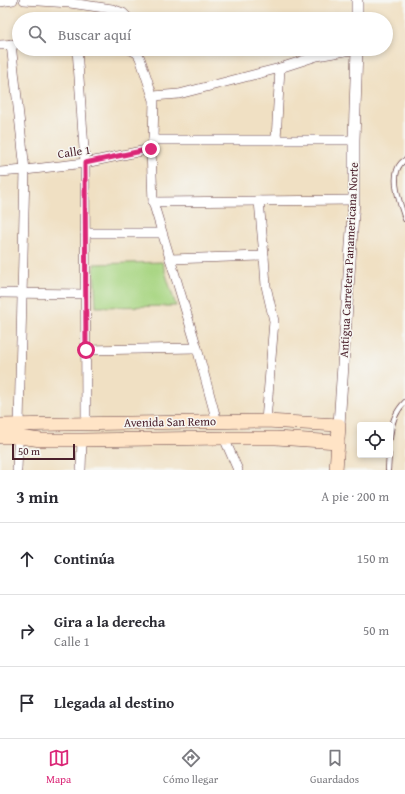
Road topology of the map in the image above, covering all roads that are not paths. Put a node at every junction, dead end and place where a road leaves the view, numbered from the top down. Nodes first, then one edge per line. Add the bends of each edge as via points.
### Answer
1 (13, 0) edge
2 (24, 0) edge
3 (357, 0) edge
4 (0, 2) edge
5 (120, 12) edge
6 (357, 12) edge
7 (12, 44) edge
8 (0, 45) edge
9 (16, 56) edge
10 (77, 56) edge
11 (142, 56) edge
12 (317, 56) edge
13 (357, 56) edge
14 (280, 68) junction
15 (153, 96) junction
16 (276, 140) junction
17 (354, 140) junction
18 (152, 144) junction
19 (405, 160) edge
20 (85, 163) junction
21 (25, 170) junction
22 (0, 172) edge
23 (354, 200) junction
24 (259, 201) junction
25 (153, 202) junction
26 (405, 219) edge
27 (85, 233) junction
28 (162, 233) junction
29 (264, 256) junction
30 (170, 259) junction
31 (0, 293) edge
32 (22, 294) junction
33 (86, 294) junction
34 (197, 348) junction
35 (86, 350) junction
36 (405, 402) edge
37 (266, 421) junction
38 (217, 422) junction
39 (392, 422) edge
40 (19, 424) junction
41 (86, 424) junction
42 (0, 425) edge
43 (339, 425) junction
44 (0, 437) edge
45 (19, 437) junction
46 (224, 438) junction
47 (82, 440) junction
48 (338, 442) junction
49 (389, 458) edge
50 (17, 470) edge
51 (80, 470) edge
52 (238, 470) edge
53 (336, 470) edge
54 (388, 470) edge

1 - 4 street
2 - 5 street via 70,2
3 - 6 street
7 - 8 street
9 - 21 street
10 - 20 street
11 - 15 street
12 - 14 street
13 - 17 street, Antigua Carretera Panamericana Norte
14 - 15 street via 179,94
14 - 16 street
15 - 18 street
16 - 17 street, Calle 1
16 - 18 street, Calle 1
17 - 23 street, Antigua Carretera Panamericana Norte
18 - 20 street, Calle 1
18 - 25 street
19 - 26 lane via 401,162 395,179
20 - 21 street, Calle 1
20 - 27 street
21 - 22 street, Calle 1
21 - 32 street
23 - 24 street
23 - 43 street, Antigua Carretera Panamericana Norte
24 - 25 street
24 - 29 street
25 - 28 street
27 - 28 street
27 - 33 street
28 - 30 street
29 - 30 street
29 - 37 street via 266,286 274,321
30 - 34 street
31 - 32 street
32 - 33 street
32 - 40 street
33 - 35 street
34 - 35 street
34 - 38 street
35 - 41 street
36 - 39 lane
37 - 38 main road, Avenida San Remo
37 - 43 main road, Avenida San Remo
38 - 41 main road, Avenida San Remo
40 - 41 main road, Avenida San Remo
40 - 42 main road, Avenida San Remo
40 - 45 street
43 - 48 main road, Antigua Carretera Panamericana Norte
44 - 45 main road, Avenida San Remo
45 - 47 main road, Avenida San Remo
45 - 50 street
46 - 47 main road, Avenida San Remo
46 - 48 main road, Avenida San Remo
46 - 52 street
47 - 51 street
48 - 53 main road, Antigua Carretera Panamericana Norte
49 - 54 lane

